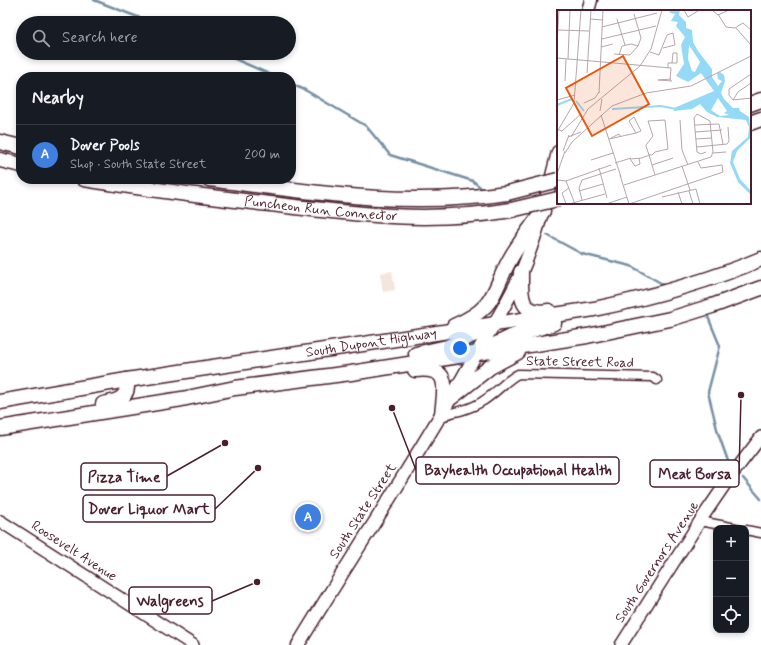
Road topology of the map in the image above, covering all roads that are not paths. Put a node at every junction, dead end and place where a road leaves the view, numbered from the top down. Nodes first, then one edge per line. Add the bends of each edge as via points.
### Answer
1 (591, 0) edge
2 (588, 10) edge
3 (761, 100) edge
4 (751, 104) edge
5 (761, 119) edge
6 (751, 123) edge
7 (0, 142) edge
8 (16, 146) edge
9 (557, 156) edge
10 (0, 160) edge
11 (16, 164) edge
12 (557, 180) edge
13 (116, 184) edge
14 (248, 184) edge
15 (557, 199) edge
16 (543, 211) junction
17 (761, 259) edge
18 (521, 272) junction
19 (758, 290) edge
20 (649, 298) junction
21 (594, 309) junction
22 (494, 325) junction
23 (435, 333) junction
24 (533, 345) junction
25 (476, 354) junction
26 (351, 373) junction
27 (127, 380) junction
28 (657, 380) dead end
29 (235, 388) junction
30 (452, 397) junction
31 (0, 402) edge
32 (442, 415) junction
33 (19, 425) junction
34 (0, 428) edge
35 (761, 437) edge
36 (700, 520) junction
37 (0, 521) edge
38 (722, 525) edge
39 (749, 531) edge
40 (761, 533) edge
41 (193, 645) edge
42 (298, 645) edge
43 (621, 645) edge

1 - 2 main road
3 - 4 highway
5 - 6 highway
7 - 8 highway
9 - 16 main road, South State Street
10 - 11 highway
12 - 14 highway, Puncheon Run Connector, bridge via 507,193 447,199 394,200
13 - 15 highway, Puncheon Run Connector, bridge via 384,217 454,217 511,210
16 - 18 main road, South State Street
16 - 23 highway via 512,255 489,303 469,319
17 - 20 highway, South Dupont Highway via 709,280
18 - 20 highway via 521,298 526,306 536,311
18 - 22 main road, South State Street
19 - 24 highway, South Dupont Highway via 670,319
20 - 21 highway, South Dupont Highway
21 - 22 highway, South Dupont Highway
21 - 25 highway via 511,337
22 - 23 highway, South Dupont Highway
22 - 25 main road, South State Street
22 - 29 highway via 458,343 437,350 324,368
23 - 27 highway, South Dupont Highway
24 - 25 highway, South Dupont Highway
24 - 30 highway via 490,367
25 - 26 highway, South Dupont Highway
25 - 30 main road, South State Street
26 - 29 highway, South Dupont Highway
26 - 32 highway via 422,369 436,371 445,385
27 - 31 highway, South Dupont Highway
27 - 33 highway via 126,394 111,403 47,414
28 - 32 street, State Street Road via 653,377 518,374 483,401 464,410
29 - 33 highway, South Dupont Highway
30 - 32 main road, South State Street
32 - 42 main road, South State Street via 351,556
33 - 34 highway, South Dupont Highway
35 - 36 main road, South Governors Avenue
36 - 38 street
36 - 43 main road, South Governors Avenue
37 - 41 main road, Roosevelt Avenue
39 - 40 street

